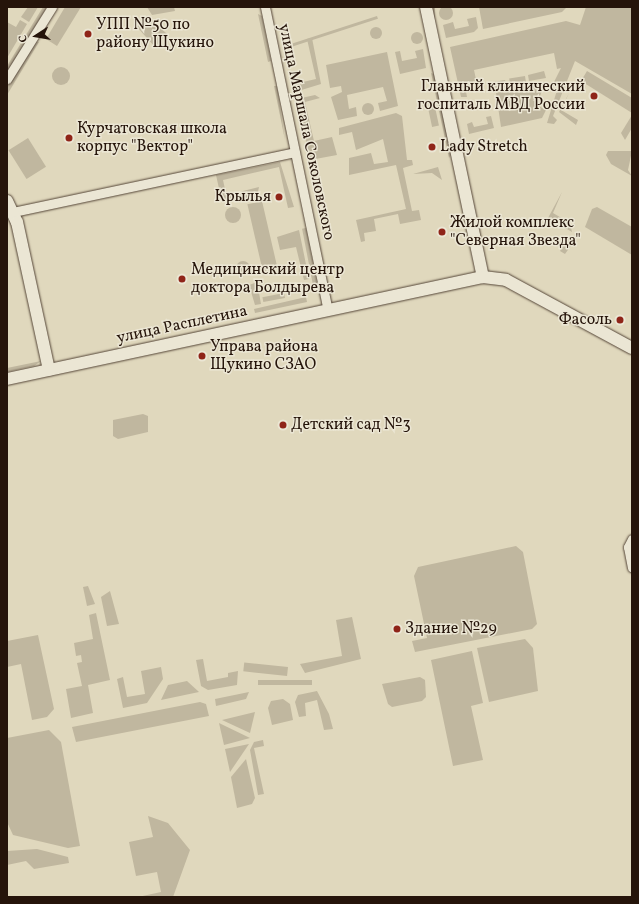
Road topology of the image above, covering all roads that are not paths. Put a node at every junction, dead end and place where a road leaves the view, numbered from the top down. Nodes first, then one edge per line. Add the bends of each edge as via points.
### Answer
1 (52, 7) edge
2 (265, 7) edge
3 (426, 7) edge
4 (7, 80) edge
5 (295, 152) junction
6 (10, 207) edge
7 (483, 277) junction
8 (328, 310) junction
9 (632, 348) edge
10 (49, 370) junction
11 (7, 379) edge
12 (632, 539) edge
13 (632, 568) edge

1 - 4 street
2 - 5 street, улица Маршала Соколовского
3 - 7 street
5 - 6 street
5 - 8 street, улица Маршала Соколовского
6 - 10 street
7 - 8 street, улица Расплетина
7 - 9 street, улица Расплетина via 506,280
8 - 10 street, улица Расплетина
10 - 11 street, улица Расплетина
12 - 13 street via 628,546

